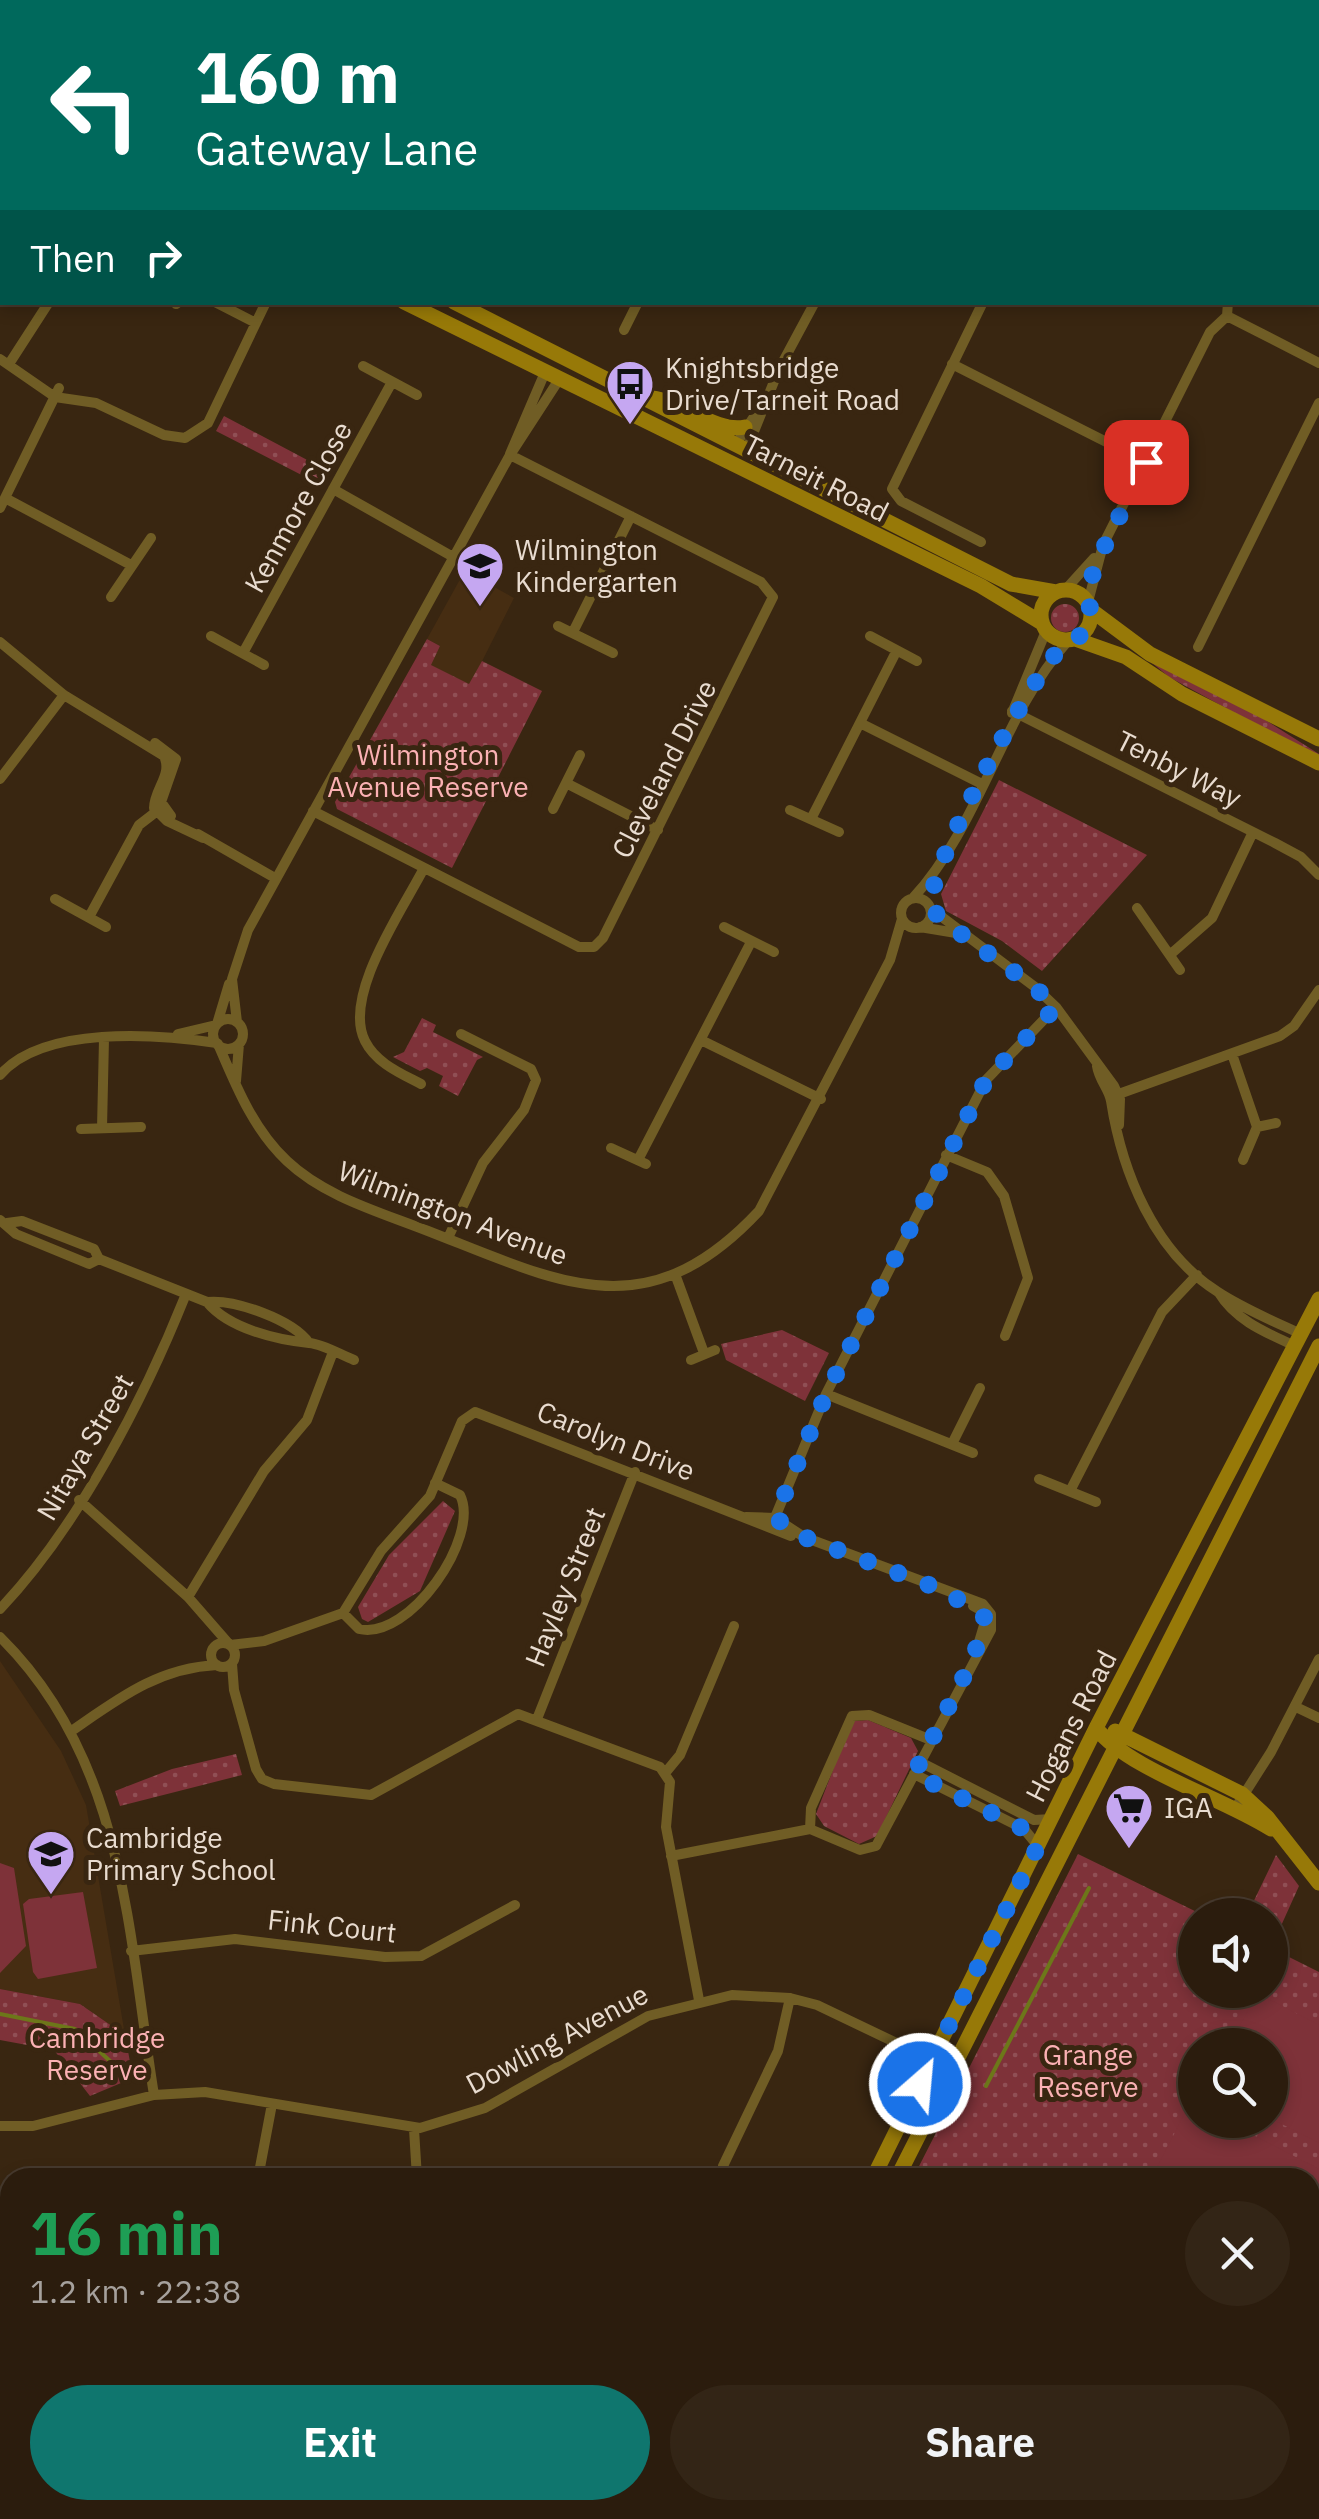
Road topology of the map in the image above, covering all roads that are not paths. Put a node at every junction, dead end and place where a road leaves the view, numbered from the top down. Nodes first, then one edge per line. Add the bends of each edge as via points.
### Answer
1 (47, 305) edge
2 (221, 305) edge
3 (265, 305) edge
4 (411, 305) edge
5 (460, 305) edge
6 (636, 305) edge
7 (813, 305) edge
8 (982, 305) edge
9 (1228, 305) edge
10 (1227, 316) junction
11 (256, 323) junction
12 (624, 330) dead end
13 (1319, 363) edge
14 (9, 364) edge
15 (952, 364) junction
16 (363, 366) dead end
17 (557, 368) junction
18 (392, 382) junction
19 (57, 392) junction
20 (416, 395) dead end
21 (643, 398) junction
22 (765, 401) junction
23 (1319, 403) edge
24 (746, 427) junction
25 (742, 447) junction
26 (510, 455) junction
27 (1146, 462) junction
28 (734, 465) junction
29 (333, 489) junction
30 (3, 503) edge
31 (631, 516) junction
32 (151, 538) dead end
33 (981, 542) dead end
34 (1103, 545) junction
35 (454, 558) junction
36 (131, 566) junction
37 (1061, 591) junction
38 (111, 598) dead end
39 (1090, 606) junction
40 (558, 626) dead end
41 (1044, 627) junction
42 (573, 632) junction
43 (211, 636) dead end
44 (870, 636) dead end
45 (1072, 640) junction
46 (3, 646) edge
47 (1198, 647) dead end
48 (613, 652) dead end
49 (896, 652) junction
50 (243, 653) junction
51 (916, 662) dead end
52 (264, 665) dead end
53 (1035, 675) junction
54 (64, 695) junction
55 (1015, 712) junction
56 (860, 723) junction
57 (1319, 739) edge
58 (580, 754) dead end
59 (1319, 762) edge
60 (0, 779) edge
61 (566, 783) junction
62 (982, 784) junction
63 (553, 808) dead end
64 (159, 809) junction
65 (790, 810) dead end
66 (313, 811) junction
67 (811, 819) junction
68 (658, 830) junction
69 (838, 832) dead end
70 (1254, 832) junction
71 (938, 866) junction
72 (424, 868) junction
73 (1319, 876) edge
74 (275, 878) junction
75 (913, 898) junction
76 (55, 900) dead end
77 (930, 907) junction
78 (1137, 908) dead end
79 (89, 917) junction
80 (902, 918) junction
81 (106, 927) dead end
82 (724, 927) dead end
83 (918, 928) junction
84 (962, 934) junction
85 (751, 942) junction
86 (774, 952) dead end
87 (1172, 953) junction
88 (890, 960) junction
89 (1180, 970) dead end
90 (232, 979) junction
91 (1319, 990) edge
92 (1056, 1007) junction
93 (237, 1022) junction
94 (216, 1024) junction
95 (461, 1034) dead end
96 (172, 1037) junction
97 (104, 1039) junction
98 (701, 1040) junction
99 (217, 1044) junction
100 (239, 1044) junction
101 (1232, 1054) junction
102 (0, 1075) edge
103 (236, 1082) junction
104 (421, 1084) dead end
105 (1114, 1096) junction
106 (821, 1099) junction
107 (1276, 1123) dead end
108 (141, 1127) dead end
109 (1257, 1127) junction
110 (102, 1128) junction
111 (82, 1129) dead end
112 (611, 1148) dead end
113 (946, 1154) junction
114 (1243, 1160) dead end
115 (4, 1222) edge
116 (448, 1238) junction
117 (675, 1274) junction
118 (1197, 1275) junction
119 (186, 1294) junction
120 (1319, 1299) edge
121 (1004, 1336) dead end
122 (1299, 1340) junction
123 (1318, 1349) edge
124 (334, 1352) junction
125 (354, 1360) dead end
126 (690, 1360) dead end
127 (982, 1387) dead end
128 (826, 1394) junction
129 (952, 1444) junction
130 (973, 1453) dead end
131 (635, 1472) junction
132 (1039, 1479) dead end
133 (435, 1483) junction
134 (1070, 1491) junction
135 (80, 1500) junction
136 (1096, 1502) dead end
137 (773, 1522) junction
138 (188, 1598) junction
139 (1006, 1607) dead end
140 (0, 1609) edge
141 (343, 1613) junction
142 (988, 1615) junction
143 (212, 1622) junction
144 (734, 1626) dead end
145 (0, 1636) edge
146 (264, 1641) junction
147 (230, 1645) junction
148 (212, 1650) junction
149 (1319, 1659) edge
150 (226, 1664) junction
151 (192, 1666) junction
152 (1296, 1707) junction
153 (537, 1718) junction
154 (1319, 1718) edge
155 (1096, 1728) junction
156 (70, 1732) junction
157 (1121, 1732) junction
158 (932, 1740) junction
159 (1112, 1750) junction
160 (920, 1762) junction
161 (666, 1772) junction
162 (914, 1774) junction
163 (1193, 1777) junction
164 (1239, 1801) junction
165 (1052, 1819) junction
166 (810, 1830) junction
167 (1038, 1846) junction
168 (671, 1856) junction
169 (1319, 1883) edge
170 (515, 1904) dead end
171 (131, 1950) junction
172 (790, 1998) junction
173 (699, 2000) junction
174 (932, 2060) junction
175 (951, 2070) junction
176 (154, 2096) junction
177 (272, 2104) junction
178 (905, 2113) junction
179 (926, 2121) junction
180 (0, 2126) edge
181 (414, 2129) junction
182 (723, 2166) dead end
183 (260, 2168) edge
184 (416, 2168) edge
185 (878, 2168) edge
186 (902, 2168) edge

1 - 14 street
2 - 11 street
3 - 11 street
4 - 17 street, Tarneit Road
5 - 17 street
6 - 12 street
7 - 22 street
8 - 15 street
9 - 10 street
10 - 13 street
10 - 27 street via 1210,332
11 - 19 street via 197,425 177,432
14 - 19 street
15 - 27 street
15 - 33 street via 892,489 901,501
16 - 18 street
17 - 21 street, Tarneit Road
17 - 26 street
17 - 28 street, Tarneit Road
18 - 20 street
18 - 29 street, Kenmore Close
19 - 30 street
21 - 24 street via 672,400 730,428
21 - 25 street, Tarneit Road
22 - 24 street
22 - 25 street
23 - 47 street
24 - 25 street
25 - 28 street
25 - 37 street, Tarneit Road via 1011,584
26 - 31 street, Cleveland Drive
26 - 35 street
27 - 34 street
28 - 41 street, Tarneit Road via 980,586
29 - 35 street
29 - 50 street, Kenmore Close
30 - 36 street
31 - 42 street
31 - 68 street, Cleveland Drive via 761,582 773,596
32 - 36 street
34 - 37 street
34 - 39 street
35 - 66 street
36 - 38 street
37 - 39 street
37 - 41 street via 1043,605
39 - 45 street via 1088,628
39 - 57 street via 1150,654
40 - 42 street
41 - 45 street
41 - 53 street
42 - 48 street
43 - 50 street
44 - 49 street
45 - 53 street
45 - 59 street via 1126,657 1182,694
46 - 54 street
49 - 51 street
49 - 56 street
50 - 52 street
53 - 55 street
54 - 60 street
54 - 64 street via 176,758
55 - 62 street
55 - 70 street, Tenby Way
56 - 62 street
56 - 67 street
58 - 61 street
61 - 63 street
61 - 68 street
62 - 71 street
64 - 74 street
64 - 79 street via 139,825
65 - 67 street
66 - 72 street, Cleveland Drive
66 - 74 street
67 - 69 street
68 - 72 street, Cleveland Drive via 603,938 590,948
70 - 73 street, Tenby Way via 1301,857
70 - 87 street via 1212,918
71 - 75 street
71 - 77 street
72 - 104 street via 359,1004 366,1042 385,1064
74 - 90 street
75 - 77 street
75 - 80 street via 902,906
76 - 79 street
77 - 83 street via 929,920
77 - 84 street
78 - 87 street
79 - 81 street
80 - 83 street
80 - 88 street, Wilmington Avenue
82 - 85 street
83 - 84 street
83 - 88 street, Wilmington Avenue
84 - 92 street
85 - 86 street
85 - 98 street
87 - 89 street
88 - 106 street, Wilmington Avenue
90 - 93 street
90 - 94 street
91 - 101 street via 1294,1026
92 - 105 street
92 - 113 street via 986,1080
93 - 94 street
93 - 100 street
94 - 96 street
94 - 99 street
95 - 116 street via 531,1069 536,1080 524,1110 483,1163
96 - 97 street
96 - 99 street
97 - 102 street via 32,1051
97 - 110 street
98 - 106 street
98 - 112 street via 642,1162
99 - 100 street
99 - 103 street, Wilmington Avenue
100 - 103 street
101 - 105 street
101 - 109 street
103 - 116 street, Wilmington Avenue via 264,1136 308,1178
105 - 118 street via 1120,1135 1156,1232
106 - 117 street, Wilmington Avenue via 759,1212 714,1253
107 - 109 street
108 - 110 street
109 - 114 street
110 - 111 street
113 - 121 street via 988,1172 1004,1196 1028,1278
113 - 128 street
115 - 119 street via 16,1234 89,1264 99,1259
116 - 117 street, Wilmington Avenue via 558,1282 610,1287
117 - 126 street via 710,1352
118 - 122 street via 1238,1315
118 - 134 street via 1162,1312
119 - 124 street via 284,1342
119 - 135 street, Nitaya Street via 156,1368
120 - 122 street, Hogans Road
122 - 123 street
122 - 155 street, Hogans Road
123 - 157 street, Hogans Road
124 - 125 street
124 - 138 street via 307,1420 264,1471
127 - 129 street
128 - 129 street
128 - 137 street
129 - 130 street
131 - 133 street, Carolyn Drive via 487,1413 468,1415
131 - 137 street, Carolyn Drive via 755,1524
131 - 153 street, Hayley Street
132 - 134 street
133 - 141 street
133 - 141 street via 460,1495 466,1516 439,1583 427,1598 374,1630 360,1630
134 - 136 street
135 - 138 street
135 - 140 street, Nitaya Street via 44,1561
137 - 142 street, Carolyn Drive via 983,1604
138 - 143 street
139 - 142 street
141 - 146 street
142 - 158 street via 992,1630
143 - 147 street
143 - 148 street
144 - 161 street via 680,1755
145 - 156 street
146 - 147 street
146 - 150 street
147 - 148 street
147 - 150 street
148 - 150 street
148 - 151 street
149 - 152 street
150 - 151 street
150 - 153 street via 262,1779 358,1795 381,1792 510,1717
151 - 156 street via 152,1678
152 - 154 street
152 - 164 street
153 - 161 street
155 - 157 street
155 - 159 street
155 - 165 street, Hogans Road
156 - 171 street via 110,1822
157 - 159 street, Hogans Road
157 - 163 street
158 - 160 street
158 - 166 street via 869,1715 852,1716 811,1808
159 - 163 street
159 - 175 street, Hogans Road
160 - 162 street
160 - 165 street via 1034,1820
161 - 168 street
162 - 166 street via 876,1846 860,1850
162 - 167 street via 1024,1829
163 - 164 street
164 - 169 street
165 - 167 street, Hogans Road
166 - 168 street
167 - 174 street, Hogans Road
168 - 173 street
170 - 171 street, Fink Court via 421,1956 235,1938
171 - 176 street
172 - 173 street, Dowling Avenue via 732,1994
172 - 174 street, Dowling Avenue via 850,2018
172 - 182 street via 778,2051
173 - 181 street, Dowling Avenue via 648,2016 486,2108
174 - 175 street, Dowling Avenue
174 - 178 street, Hogans Road
175 - 179 street, Hogans Road
176 - 177 street, Dowling Avenue via 206,2092
176 - 180 street, Dowling Avenue via 76,2119
177 - 181 street, Dowling Avenue
177 - 183 street
178 - 179 street
178 - 185 street, Hogans Road
179 - 186 street, Hogans Road
181 - 184 street

